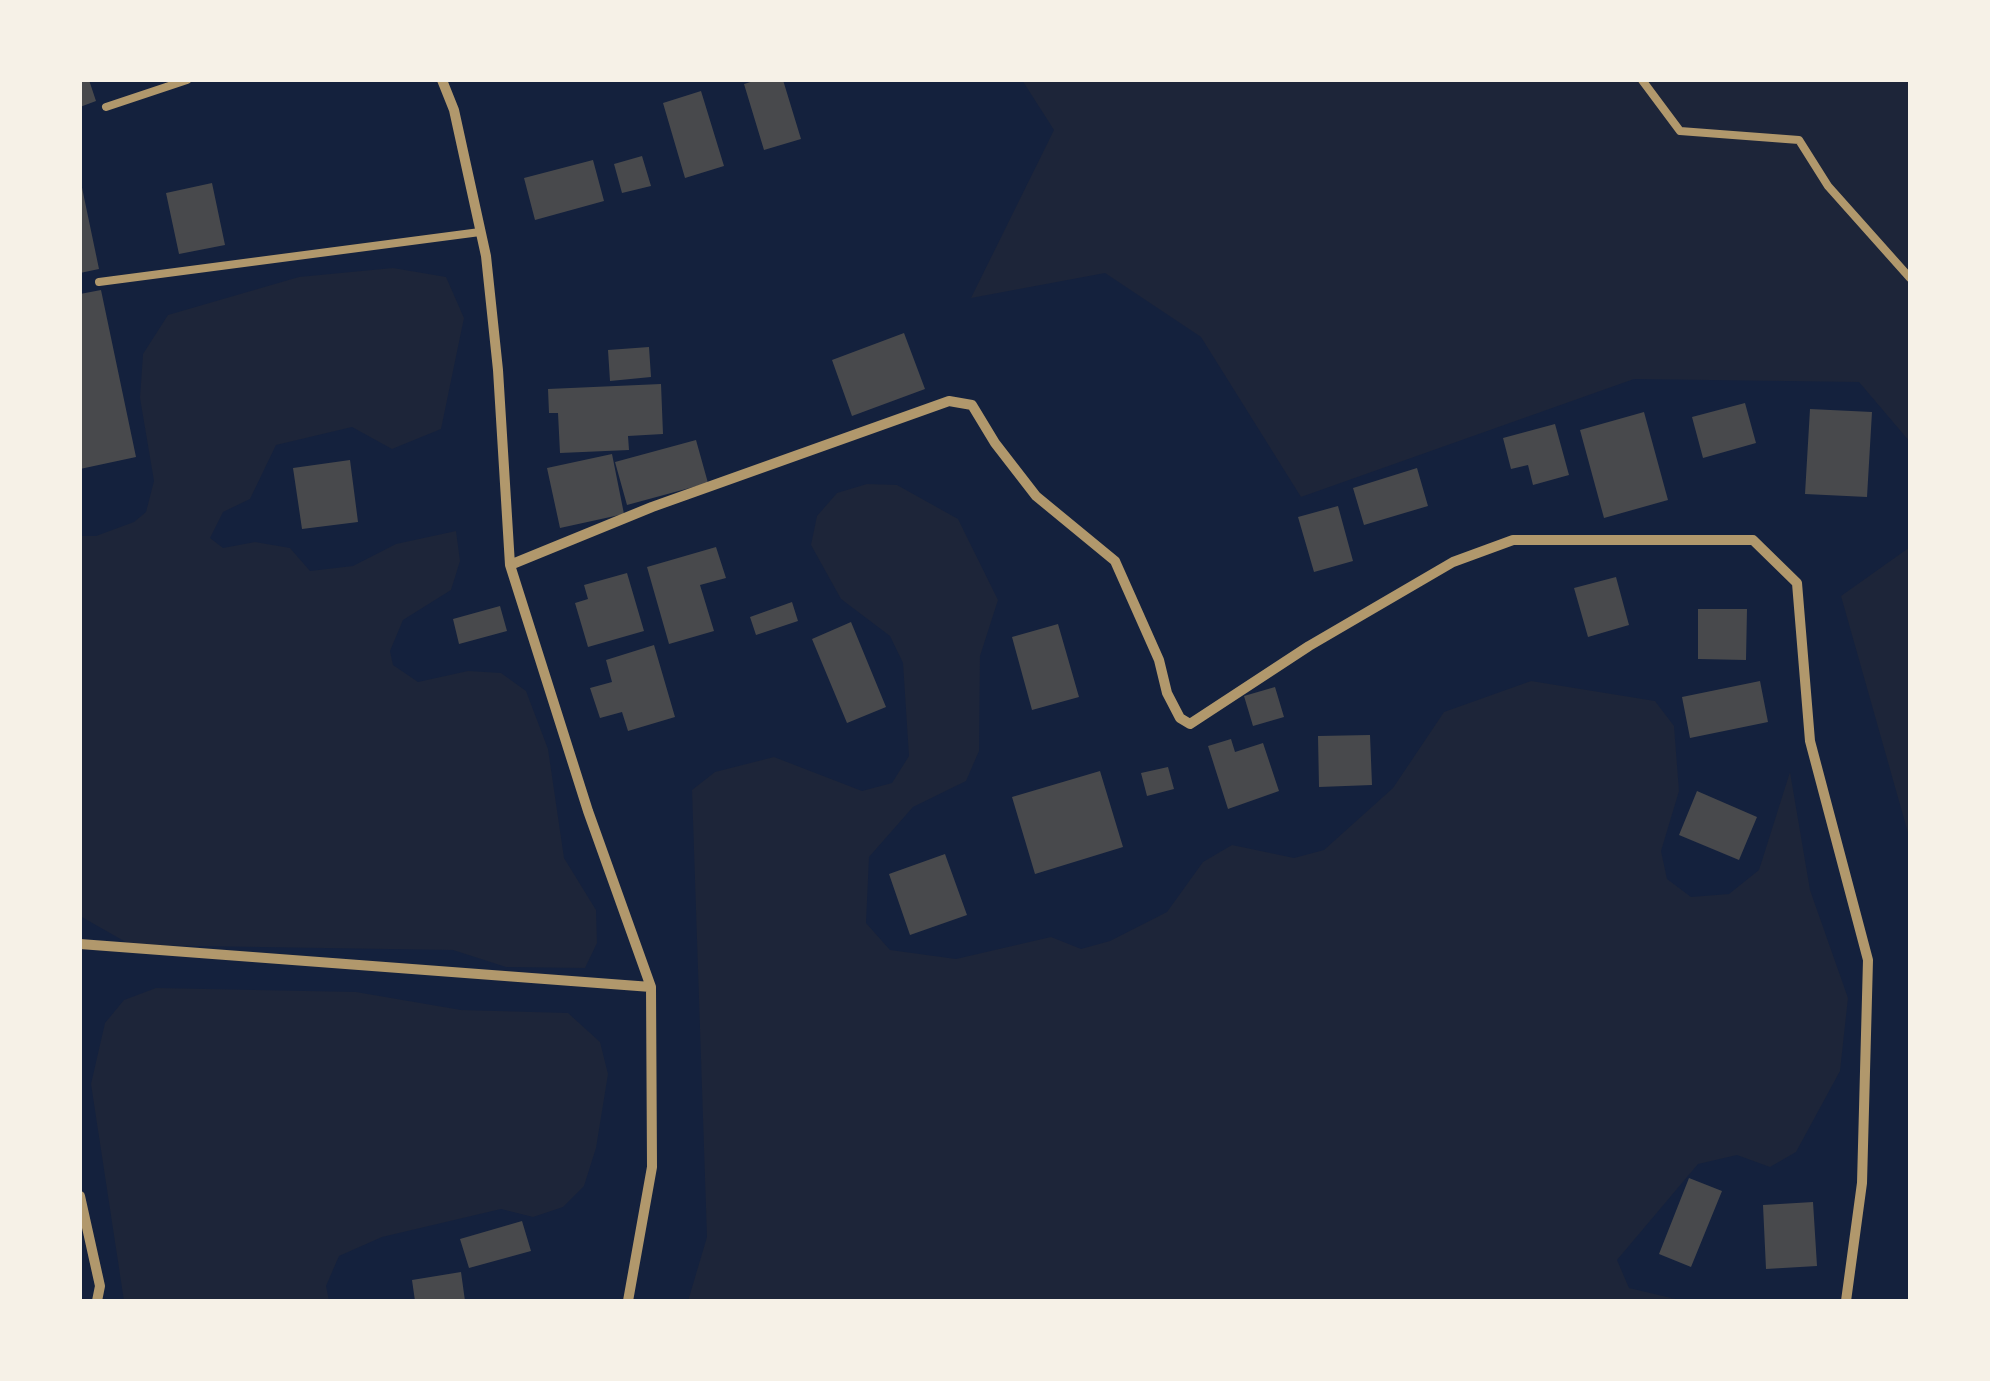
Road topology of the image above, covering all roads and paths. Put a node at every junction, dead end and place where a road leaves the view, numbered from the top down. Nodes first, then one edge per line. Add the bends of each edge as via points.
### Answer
1 (187, 80) edge
2 (442, 80) edge
3 (1642, 80) edge
4 (106, 108) dead end
5 (480, 232) junction
6 (1910, 278) edge
7 (100, 282) dead end
8 (510, 565) junction
9 (80, 944) edge
10 (651, 987) junction
11 (80, 1196) edge
12 (97, 1301) edge
13 (628, 1301) edge
14 (1846, 1301) edge

1 - 4 lane
2 - 5 street
3 - 6 lane via 1680,131 1799,140 1828,186
5 - 7 lane
5 - 8 street via 498,370
8 - 10 street
8 - 14 street via 949,401 972,405 1036,496 1116,561 1167,693 1190,724 1454,562 1513,540 1753,540 1797,583 1810,742 1868,960 1862,1183
9 - 10 street
10 - 13 street via 652,1167
11 - 12 street via 100,1286

